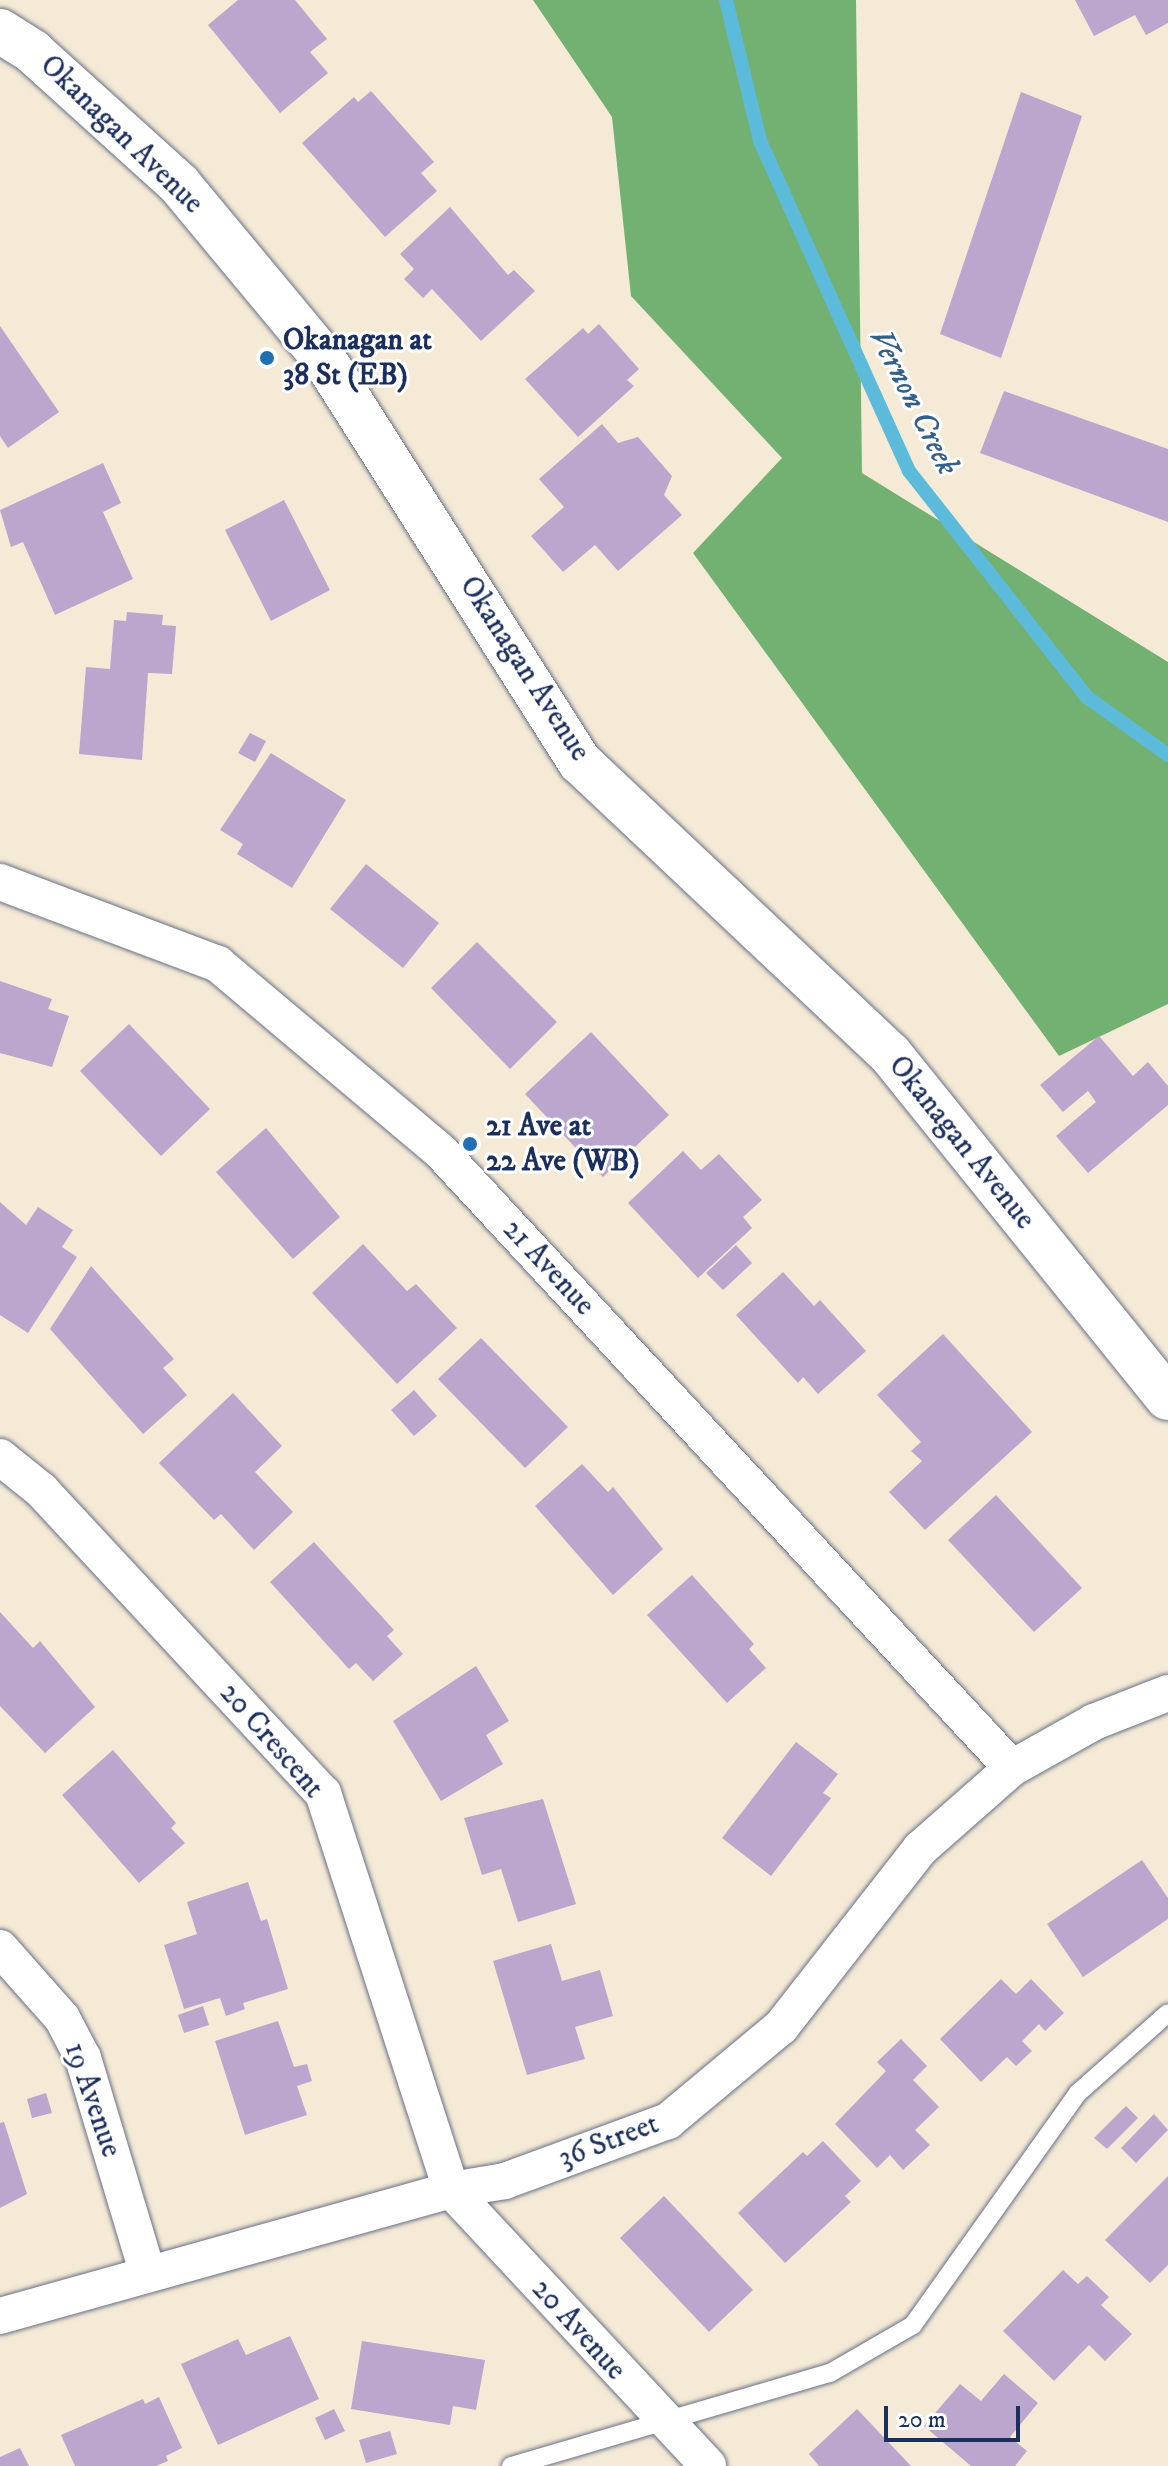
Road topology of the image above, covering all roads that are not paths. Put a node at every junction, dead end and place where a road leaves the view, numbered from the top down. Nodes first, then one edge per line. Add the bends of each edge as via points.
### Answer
1 (0, 31) edge
2 (0, 882) edge
3 (1168, 1398) edge
4 (0, 1457) edge
5 (1168, 1693) edge
6 (1012, 1768) junction
7 (0, 1948) edge
8 (1168, 2013) edge
9 (451, 2190) junction
10 (147, 2272) junction
11 (0, 2316) edge
12 (664, 2424) junction
13 (511, 2466) edge
14 (708, 2466) edge

1 - 3 street, Okanagan Avenue via 33,52 179,184 322,356 580,762 890,1054
2 - 6 street, 21 Avenue via 218,964 440,1151
4 - 9 street, 20 Crescent via 41,1490 323,1793
5 - 6 street, 36 Street via 1094,1722
6 - 9 street, 36 Street via 920,1849 781,2027 668,2121 505,2181
7 - 10 street, 19 Avenue via 62,2018 83,2058
8 - 12 lane via 1078,2093 913,2325 830,2373
9 - 10 street, 36 Street
9 - 12 street, 20 Avenue
10 - 11 street, 36 Street
12 - 13 lane
12 - 14 street, 20 Avenue

